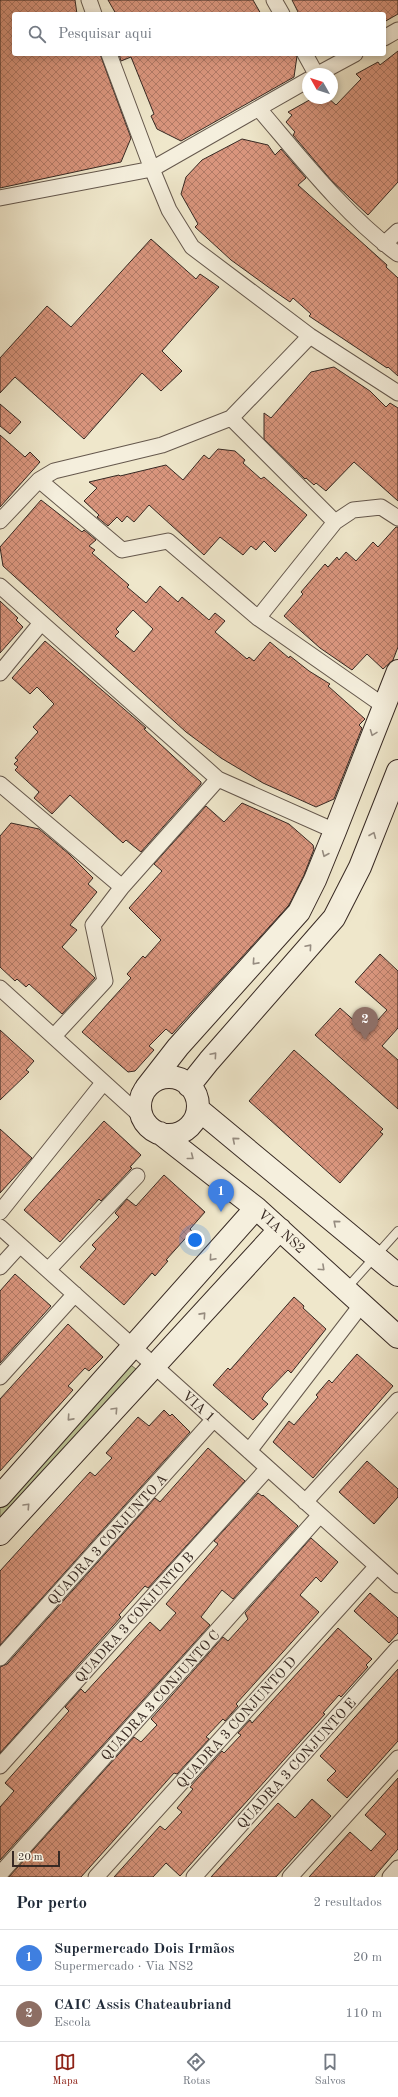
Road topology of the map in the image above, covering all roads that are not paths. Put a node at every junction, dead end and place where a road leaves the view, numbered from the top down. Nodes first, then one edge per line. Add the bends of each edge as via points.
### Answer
1 (89, 0) edge
2 (274, 0) edge
3 (93, 12) edge
4 (281, 12) edge
5 (398, 30) edge
6 (386, 37) edge
7 (110, 56) edge
8 (305, 56) edge
9 (351, 56) edge
10 (313, 68) edge
11 (328, 68) edge
12 (302, 84) edge
13 (260, 109) junction
14 (152, 170) junction
15 (0, 198) edge
16 (398, 231) edge
17 (384, 244) junction
18 (398, 254) edge
19 (310, 336) junction
20 (398, 393) edge
21 (231, 418) junction
22 (39, 480) junction
23 (398, 518) edge
24 (0, 521) edge
25 (336, 522) junction
26 (0, 586) edge
27 (258, 618) junction
28 (41, 623) junction
29 (398, 671) edge
30 (0, 673) edge
31 (384, 706) junction
32 (398, 771) edge
33 (218, 779) junction
34 (0, 784) edge
35 (335, 831) junction
36 (122, 887) junction
37 (0, 988) edge
38 (54, 1036) junction
39 (103, 1083) junction
40 (190, 1086) junction
41 (146, 1088) junction
42 (198, 1109) junction
43 (142, 1117) junction
44 (160, 1133) junction
45 (137, 1176) dead end
46 (256, 1208) junction
47 (0, 1212) edge
48 (0, 1227) edge
49 (280, 1229) junction
50 (398, 1231) edge
51 (227, 1241) junction
52 (20, 1245) junction
53 (376, 1256) junction
54 (252, 1260) junction
55 (0, 1267) edge
56 (48, 1270) junction
57 (398, 1275) edge
58 (346, 1289) junction
59 (75, 1294) junction
60 (362, 1304) junction
61 (398, 1337) edge
62 (134, 1347) junction
63 (156, 1367) junction
64 (0, 1377) edge
65 (398, 1400) edge
66 (214, 1419) junction
67 (249, 1451) junction
68 (268, 1468) junction
69 (0, 1496) edge
70 (306, 1502) junction
71 (320, 1515) junction
72 (0, 1534) edge
73 (377, 1566) junction
74 (398, 1585) edge
75 (398, 1648) edge
76 (0, 1658) edge
77 (398, 1758) edge
78 (0, 1766) edge
79 (398, 1868) edge
80 (0, 1874) edge
81 (96, 1877) edge
82 (194, 1877) edge
83 (290, 1877) edge
84 (390, 1877) edge

1 - 3 street
2 - 4 street
5 - 6 street
7 - 14 street
8 - 10 street
9 - 11 street
12 - 13 street
13 - 14 street
13 - 17 street via 319,180
14 - 15 street
14 - 19 street via 169,210 192,247
16 - 17 street
17 - 18 street
19 - 20 street
19 - 21 street
21 - 22 street via 162,445 54,471
21 - 25 street
22 - 24 street
22 - 27 street via 122,550 168,541
23 - 25 street via 381,507 353,510
25 - 27 street
26 - 28 street
27 - 31 street
28 - 30 street
28 - 33 street
29 - 31 street
31 -> 35 street
40 -> 32 street via 334,918 360,867
33 - 35 street
33 - 36 street
34 - 36 street
35 -> 41 street via 299,912 178,1047
36 - 38 street via 93,924 105,981
37 - 38 street
38 - 39 street
39 - 43 street
39 - 47 street
40 - 41 street via 180,1079 168,1077 156,1080
40 - 42 street via 196,1096
41 - 43 street via 141,1097
42 - 44 street via 188,1127 180,1133
53 -> 42 street
43 - 44 street via 149,1127
44 -> 46 street, VIA NS2
45 - 56 street
46 - 49 street, VIA NS2
46 - 51 street
48 - 52 street, VIA 1
49 - 54 street
49 -> 58 street, VIA NS2
50 - 53 lane
51 - 54 street
51 -> 62 street
52 - 55 street
52 - 56 street, VIA 1
53 - 57 street
53 - 58 lane
63 -> 54 street
56 - 59 street, VIA 1
58 - 60 street, VIA NS2
59 - 62 street, VIA 1
59 - 64 street
60 - 61 street, VIA NS2
60 - 67 street
62 - 63 street, VIA 1
62 -> 69 street
63 - 66 street, VIA 1
72 -> 63 street
65 - 70 street
66 - 67 street, VIA 1
66 - 76 street, QUADRA 3 CONJUNTO A
67 - 68 street, VIA 1
68 - 70 street, VIA 1
68 - 78 street, QUADRA 3 CONJUNTO B
70 - 71 street, VIA 1
71 - 73 street, VIA 1
71 - 80 street, QUADRA 3 CONJUNTO C
73 - 74 street, VIA 1
73 - 81 street, QUADRA 3 CONJUNTO D
75 - 82 street, QUADRA 3 CONJUNTO E
77 - 83 street
79 - 84 street

